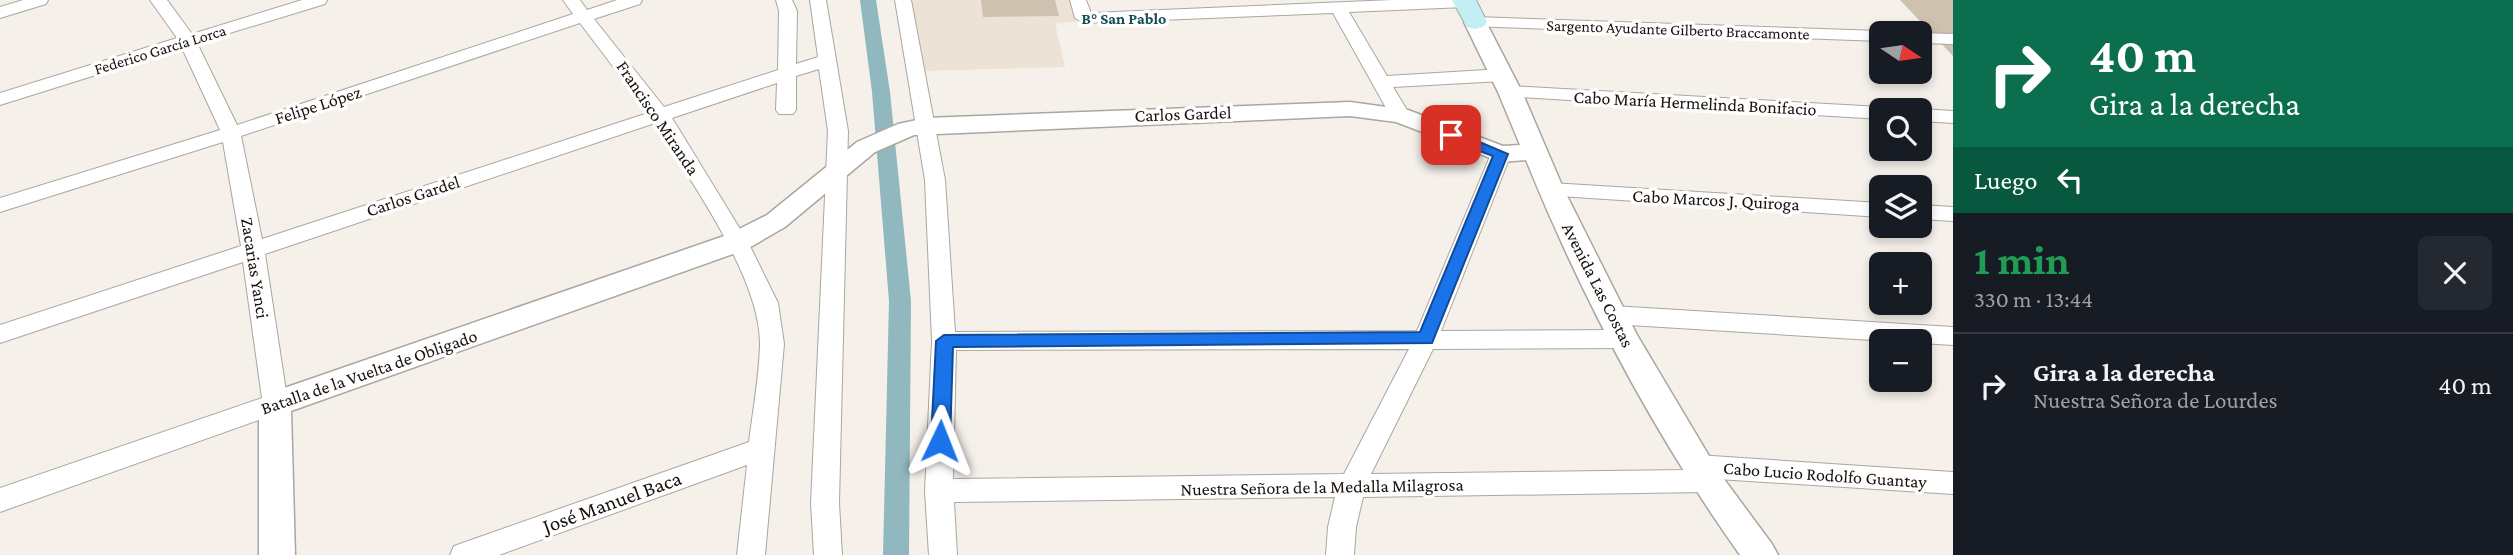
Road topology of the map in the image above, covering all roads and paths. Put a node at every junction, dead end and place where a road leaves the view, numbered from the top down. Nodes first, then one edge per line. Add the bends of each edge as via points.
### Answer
1 (40, 0) edge
2 (158, 0) edge
3 (319, 0) edge
4 (571, 0) edge
5 (634, 0) edge
6 (784, 0) edge
7 (818, 0) edge
8 (903, 0) edge
9 (1078, 0) edge
10 (1301, 4) edge
11 (1190, 7) edge
12 (1338, 7) junction
13 (1468, 8) edge
14 (0, 13) edge
15 (586, 16) junction
16 (1869, 35) edge
17 (1932, 38) edge
18 (1953, 39) edge
19 (187, 40) junction
20 (827, 61) junction
21 (788, 73) junction
22 (1381, 82) junction
23 (1506, 83) junction
24 (0, 99) edge
25 (786, 110) dead end
26 (1869, 112) edge
27 (660, 115) junction
28 (1400, 115) junction
29 (1932, 116) edge
30 (1953, 117) edge
31 (926, 125) junction
32 (231, 133) junction
33 (1533, 152) junction
34 (1501, 154) junction
35 (837, 168) junction
36 (1551, 190) junction
37 (0, 205) edge
38 (1869, 209) edge
39 (1932, 213) edge
40 (1953, 214) edge
41 (737, 242) junction
42 (253, 250) junction
43 (1619, 327) junction
44 (0, 334) edge
45 (1953, 337) edge
46 (1426, 339) junction
47 (944, 341) junction
48 (275, 404) junction
49 (760, 449) junction
50 (1701, 473) junction
51 (1953, 483) edge
52 (1352, 486) junction
53 (939, 491) junction
54 (0, 500) edge
55 (277, 555) edge
56 (464, 555) edge
57 (751, 555) edge
58 (828, 555) edge
59 (943, 555) edge
60 (1340, 555) edge
61 (1760, 555) edge

1 - 14 street
2 - 19 street, Zacarias Yanci
3 - 19 street, Federico García Lorca
4 - 15 street, Francisco Miranda
5 - 15 street, Felipe López
6 - 21 street
7 - 20 street
8 - 31 street
9 - 11 street via 1084,18
10 - 11 street
10 - 12 street
12 - 13 street
12 - 22 street
13 - 16 street, Sargento Ayudante Gilberto Braccamonte
13 - 23 street, Avenida Las Costas
15 - 27 street, Francisco Miranda
15 - 32 street, Felipe López
17 - 18 street
19 - 24 street, Federico García Lorca
19 - 32 street, Zacarias Yanci
20 - 21 street, Carlos Gardel
20 - 35 street via 838,131
21 - 25 street
21 - 27 street, Carlos Gardel
22 - 23 street
22 - 28 street
23 - 26 street, Cabo María Hermelinda Bonifacio
23 - 33 street, Avenida Las Costas
27 - 41 street, Francisco Miranda
27 - 42 street, Carlos Gardel
28 - 31 street, Carlos Gardel via 1350,109
28 - 34 street, Carlos Gardel
29 - 30 street
31 - 35 street, Carlos Gardel via 875,142
31 - 47 street via 935,180
32 - 37 street, Felipe López
32 - 42 street, Zacarias Yanci
33 - 34 street, Carlos Gardel
33 - 36 street, Avenida Las Costas
34 - 46 street
35 - 41 street, Batalla de la Vuelta de Obligado via 776,221
35 - 58 street via 825,503
36 - 38 street, Cabo Marcos J. Quiroga
36 - 43 street, Avenida Las Costas
39 - 40 street
41 - 48 street, Batalla de la Vuelta de Obligado
41 - 49 street, Francisco Miranda via 766,303 772,344
42 - 44 street, Carlos Gardel
42 - 48 street, Zacarias Yanci
43 - 45 street
43 - 46 street
43 - 50 street, Avenida Las Costas
46 - 47 street
46 - 52 street
47 - 53 street
48 - 54 street, Batalla de la Vuelta de Obligado
48 - 55 street, Zacarias Yanci
49 - 56 street, José Manuel Baca
49 - 57 street, Francisco Miranda
50 - 51 street, Cabo Lucio Rodolfo Guantay
50 - 52 street, Nuestra Señora de la Medalla Milagrosa
50 - 61 street, Avenida Las Costas
52 - 53 street, Nuestra Señora de la Medalla Milagrosa
52 - 60 street
53 - 59 street

